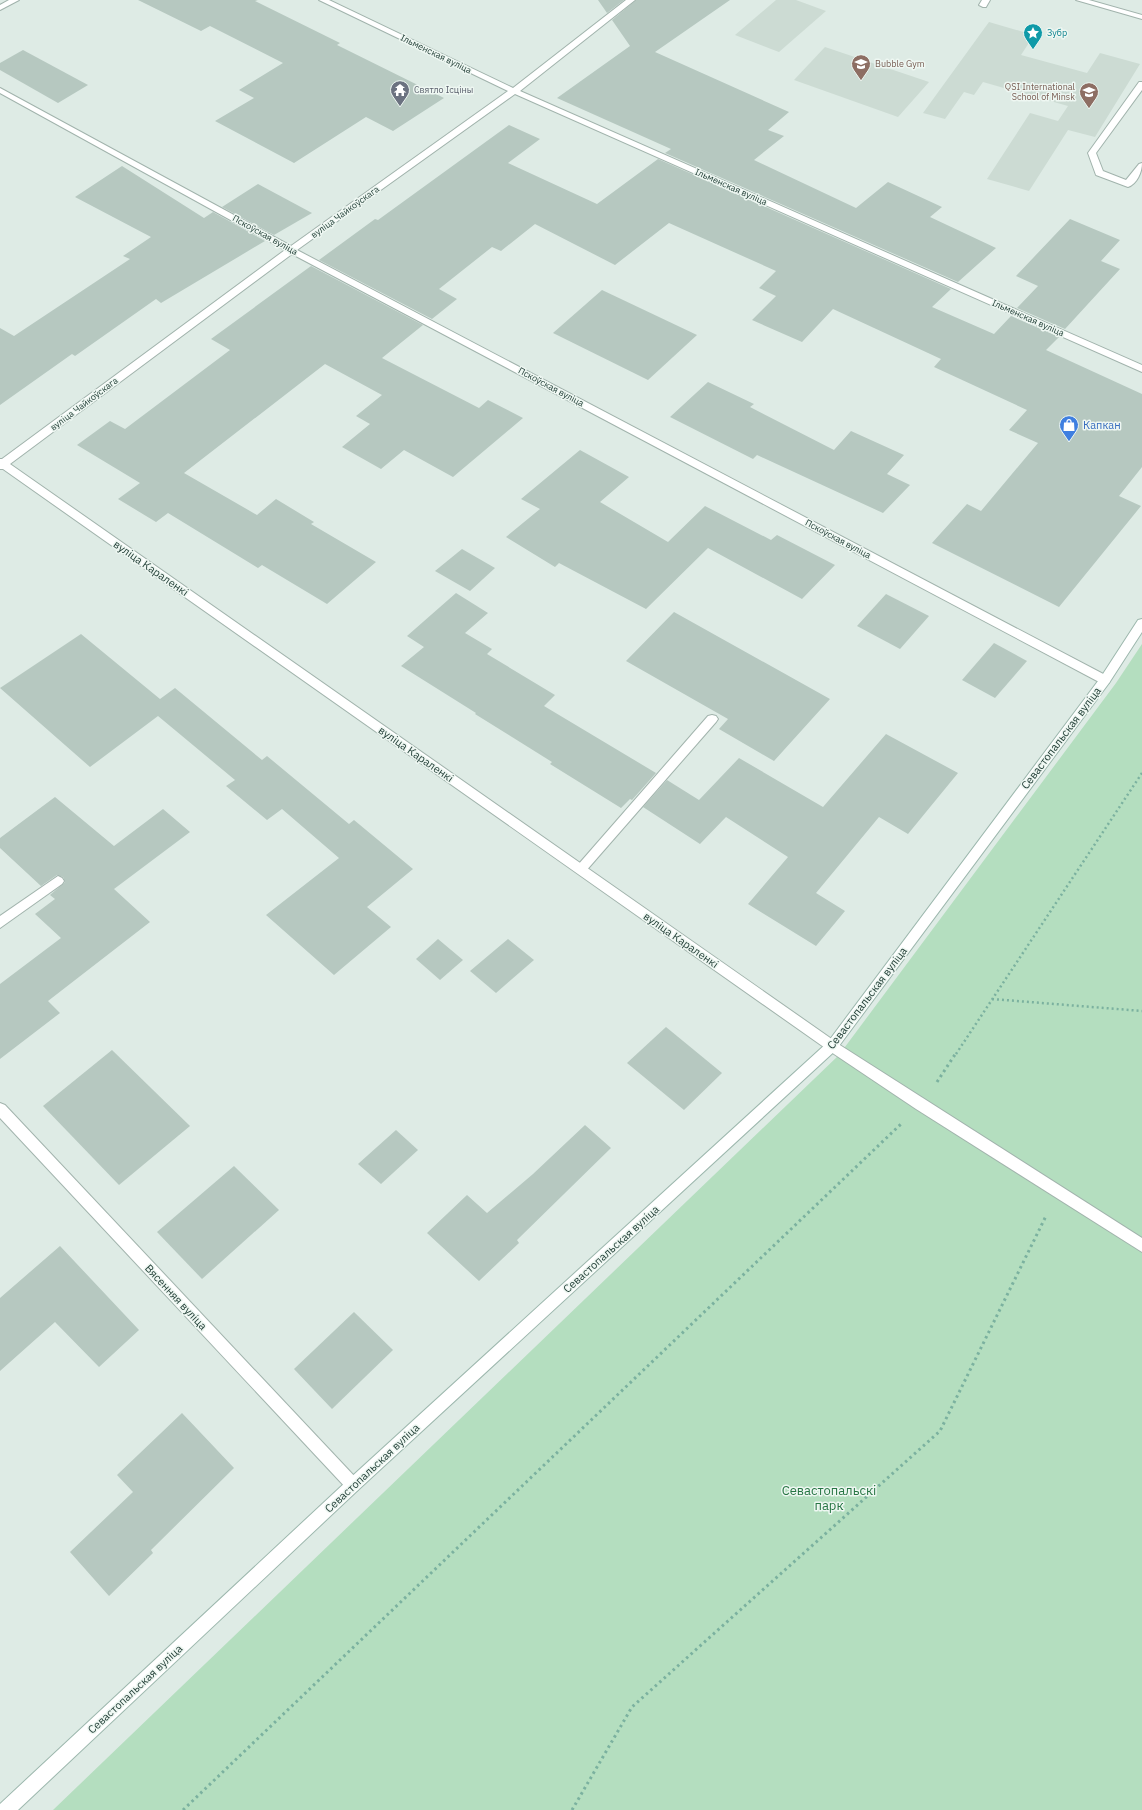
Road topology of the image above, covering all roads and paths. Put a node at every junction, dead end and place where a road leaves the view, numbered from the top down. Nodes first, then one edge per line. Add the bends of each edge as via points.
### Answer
1 (15, 0) edge
2 (323, 0) edge
3 (631, 0) edge
4 (1080, 0) edge
5 (0, 8) edge
6 (1142, 16) edge
7 (1142, 84) edge
8 (0, 90) edge
9 (514, 91) junction
10 (1142, 166) edge
11 (291, 250) junction
12 (1142, 369) edge
13 (1, 464) edge
14 (1142, 623) edge
15 (1105, 680) junction
16 (712, 719) dead end
17 (1142, 773) edge
18 (581, 870) junction
19 (58, 881) dead end
20 (0, 923) edge
21 (992, 999) junction
22 (1142, 1012) edge
23 (832, 1046) junction
24 (921, 1105) junction
25 (0, 1109) edge
26 (1058, 1193) junction
27 (1142, 1246) edge
28 (353, 1485) junction
29 (6, 1810) edge
30 (183, 1810) edge
31 (572, 1810) edge

1 - 5 street
2 - 9 street, Ільменская вуліца
3 - 9 street, вуліца Чайкоўскага
4 - 6 street
7 - 10 street via 1092,153 1099,173 1128,184
8 - 11 street, Пскоўская вуліца
9 - 11 street, вуліца Чайкоўскага
9 - 12 street, Ільменская вуліца
11 - 13 street, вуліца Чайкоўскага
11 - 15 street, Пскоўская вуліца
13 - 18 street, вуліца Караленкі
14 - 15 street, Севастопальская вуліца
15 - 23 street, Севастопальская вуліца
16 - 18 street
17 - 21 path
18 - 23 street, вуліца Караленкі
19 - 20 street
21 - 22 path
21 - 24 path
23 - 24 street, вуліца Караленкі
23 - 28 street, Севастопальская вуліца
24 - 26 street, вуліца Караленкі
24 - 30 path
25 - 28 street, Вясенняя вуліца
26 - 27 street, вуліца Караленкі
26 - 31 path via 940,1430 632,1707
28 - 29 street, Севастопальская вуліца

